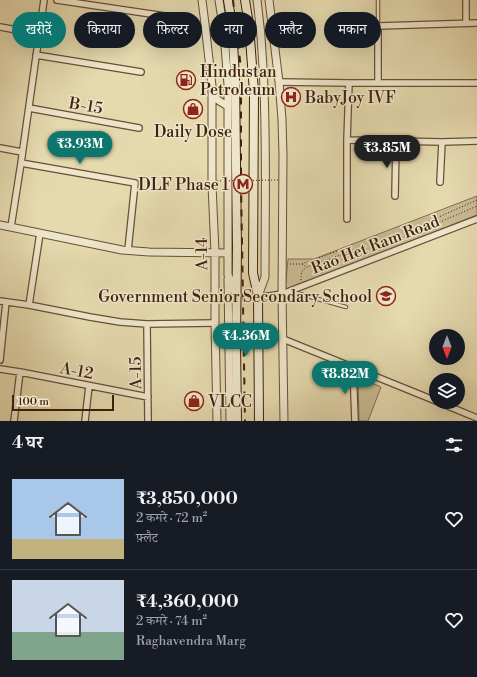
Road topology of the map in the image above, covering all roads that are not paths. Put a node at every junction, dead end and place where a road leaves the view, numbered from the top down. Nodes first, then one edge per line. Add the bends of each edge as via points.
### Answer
1 (44, 0) edge
2 (57, 0) edge
3 (202, 0) edge
4 (219, 0) edge
5 (228, 0) edge
6 (246, 0) edge
7 (257, 0) edge
8 (269, 0) edge
9 (378, 0) edge
10 (466, 0) edge
11 (42, 12) edge
12 (378, 12) edge
13 (143, 14) edge
14 (466, 23) junction
15 (477, 23) edge
16 (381, 26) edge
17 (0, 27) edge
18 (12, 29) edge
19 (37, 48) edge
20 (378, 48) edge
21 (36, 55) junction
22 (141, 72) dead end
23 (279, 82) junction
24 (378, 83) junction
25 (477, 83) edge
26 (349, 84) junction
27 (212, 86) junction
28 (228, 106) junction
29 (29, 108) junction
30 (139, 128) dead end
31 (347, 140) junction
32 (396, 141) junction
33 (477, 141) edge
34 (442, 142) junction
35 (0, 148) edge
36 (22, 152) junction
37 (21, 163) junction
38 (440, 182) dead end
39 (396, 196) dead end
40 (347, 219) dead end
41 (477, 219) edge
42 (0, 225) edge
43 (11, 227) junction
44 (40, 233) junction
45 (128, 250) junction
46 (215, 252) junction
47 (228, 253) junction
48 (228, 275) junction
49 (291, 291) junction
50 (236, 293) junction
51 (282, 294) junction
52 (258, 296) junction
53 (3, 301) edge
54 (29, 305) junction
55 (346, 307) dead end
56 (215, 323) junction
57 (147, 324) junction
58 (283, 339) junction
59 (0, 360) edge
60 (353, 368) junction
61 (0, 370) edge
62 (20, 372) junction
63 (89, 386) junction
64 (148, 397) junction
65 (429, 399) edge
66 (454, 409) edge
67 (477, 418) edge
68 (14, 421) edge
69 (85, 421) edge
70 (148, 421) edge
71 (217, 421) edge
72 (230, 421) edge
73 (237, 421) edge
74 (258, 421) edge
75 (284, 421) edge
76 (354, 421) edge

1 - 11 street
2 - 13 street
3 - 27 street
4 - 28 street via 224,33
5 - 50 main road via 235,78
6 - 52 main road via 254,92 252,273
7 - 52 street via 266,143 265,277
8 - 23 street
9 - 12 lane
10 - 14 street
14 - 15 street
14 - 16 street
17 - 18 street
19 - 21 street
20 - 24 street
21 - 22 street
21 - 29 street
23 - 26 street
23 - 51 street via 283,155
24 - 25 street
24 - 26 street
26 - 31 street
27 - 28 street via 218,102
27 - 46 street, A-14
28 - 47 street
29 - 30 street, B-15
29 - 36 street
31 - 32 street
31 - 40 street
32 - 34 street
32 - 39 street
33 - 34 street
34 - 38 street
35 - 36 street
36 - 37 street
37 - 43 street
37 - 45 street via 136,183
41 - 49 street, Rao Het Ram Road
42 - 43 street
43 - 44 street
44 - 45 street
44 - 54 street
45 - 46 street
46 - 47 street
46 - 56 street, A-14
47 - 48 street
48 - 50 street
48 - 72 street
49 - 51 street, Rao Het Ram Road
49 - 55 lane
50 - 73 main road
51 - 52 street, Rao Het Ram Road
51 - 58 street
52 - 74 main road
53 - 54 street
53 - 59 street
54 - 57 street via 120,322
56 - 57 street
56 - 71 street, A-14
57 - 64 street, A-15
58 - 60 street
58 - 75 street
60 - 65 street
60 - 76 street
61 - 62 street, A-12
62 - 63 street, A-12
62 - 68 street
63 - 64 street, A-12
63 - 69 street
64 - 70 street, A-15
66 - 67 street

